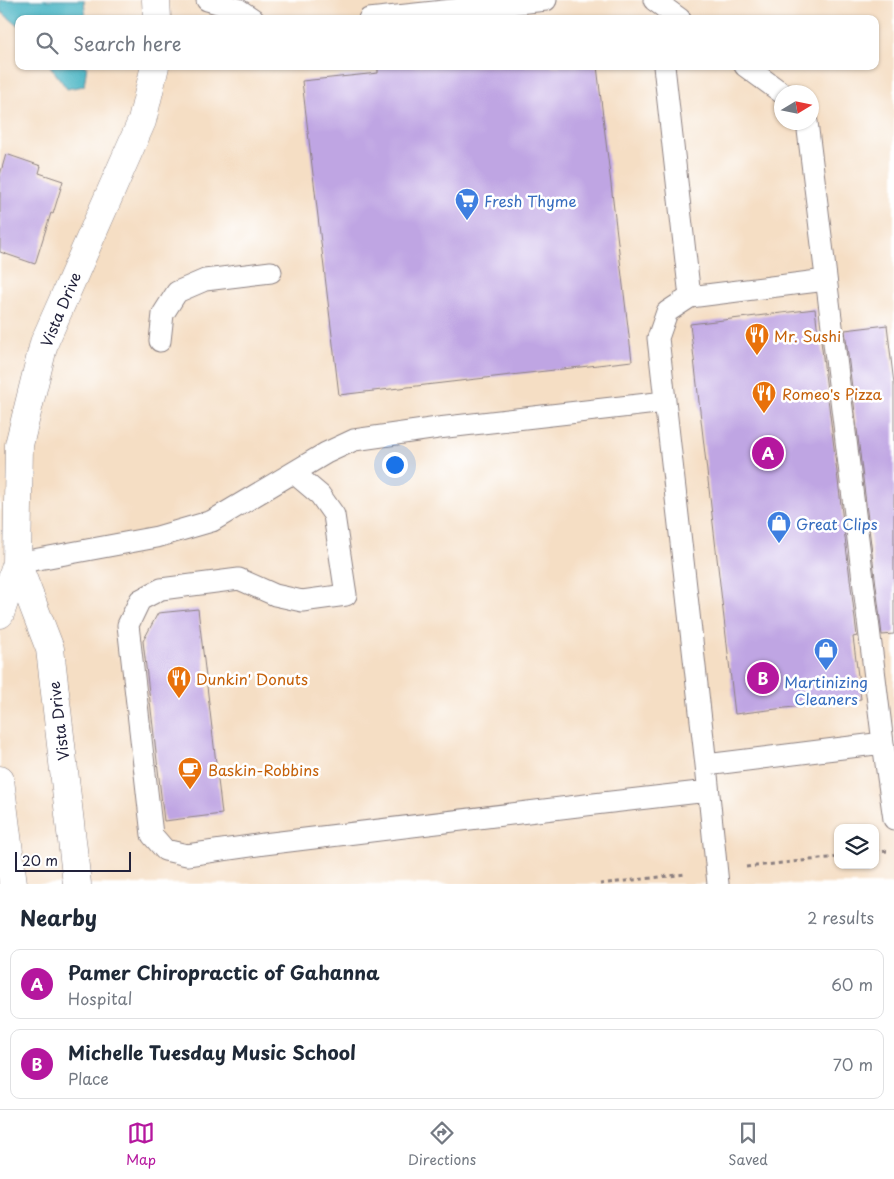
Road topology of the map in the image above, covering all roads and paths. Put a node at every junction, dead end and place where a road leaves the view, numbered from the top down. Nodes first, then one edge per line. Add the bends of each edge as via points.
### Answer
1 (156, 0) edge
2 (207, 0) edge
3 (546, 0) edge
4 (657, 7) edge
5 (157, 15) edge
6 (247, 15) edge
7 (406, 15) edge
8 (672, 15) edge
9 (154, 70) edge
10 (664, 70) edge
11 (750, 70) edge
12 (774, 87) edge
13 (808, 130) edge
14 (271, 272) dead end
15 (826, 280) junction
16 (690, 297) junction
17 (160, 341) dead end
18 (665, 402) junction
19 (294, 473) junction
20 (17, 563) junction
21 (0, 614) edge
22 (884, 743) junction
23 (706, 765) junction
24 (0, 780) edge
25 (708, 791) junction
26 (894, 819) edge
27 (894, 850) edge
28 (879, 852) edge
29 (13, 884) edge
30 (77, 884) edge
31 (718, 884) edge

1 - 5 street
2 - 6 lane
3 - 7 lane
4 - 8 lane
9 - 20 street, Vista Drive via 142,121 44,342 19,445
10 - 16 lane
11 - 12 lane
13 - 15 lane
14 - 17 lane via 205,280 176,292 163,314
15 - 16 lane
15 - 22 lane
16 - 18 lane via 667,312 658,338
18 - 19 lane via 354,440
18 - 23 lane
19 - 20 lane via 212,521 157,537
19 - 25 lane via 320,495 334,515 346,595 302,602 275,595 239,579 161,590 140,600 128,625 152,835 166,850 187,855
20 - 21 street, Vista Drive
20 - 30 street, Vista Drive via 50,649
22 - 23 lane
22 - 26 lane
23 - 25 lane
24 - 29 street
25 - 31 lane
27 - 28 path

